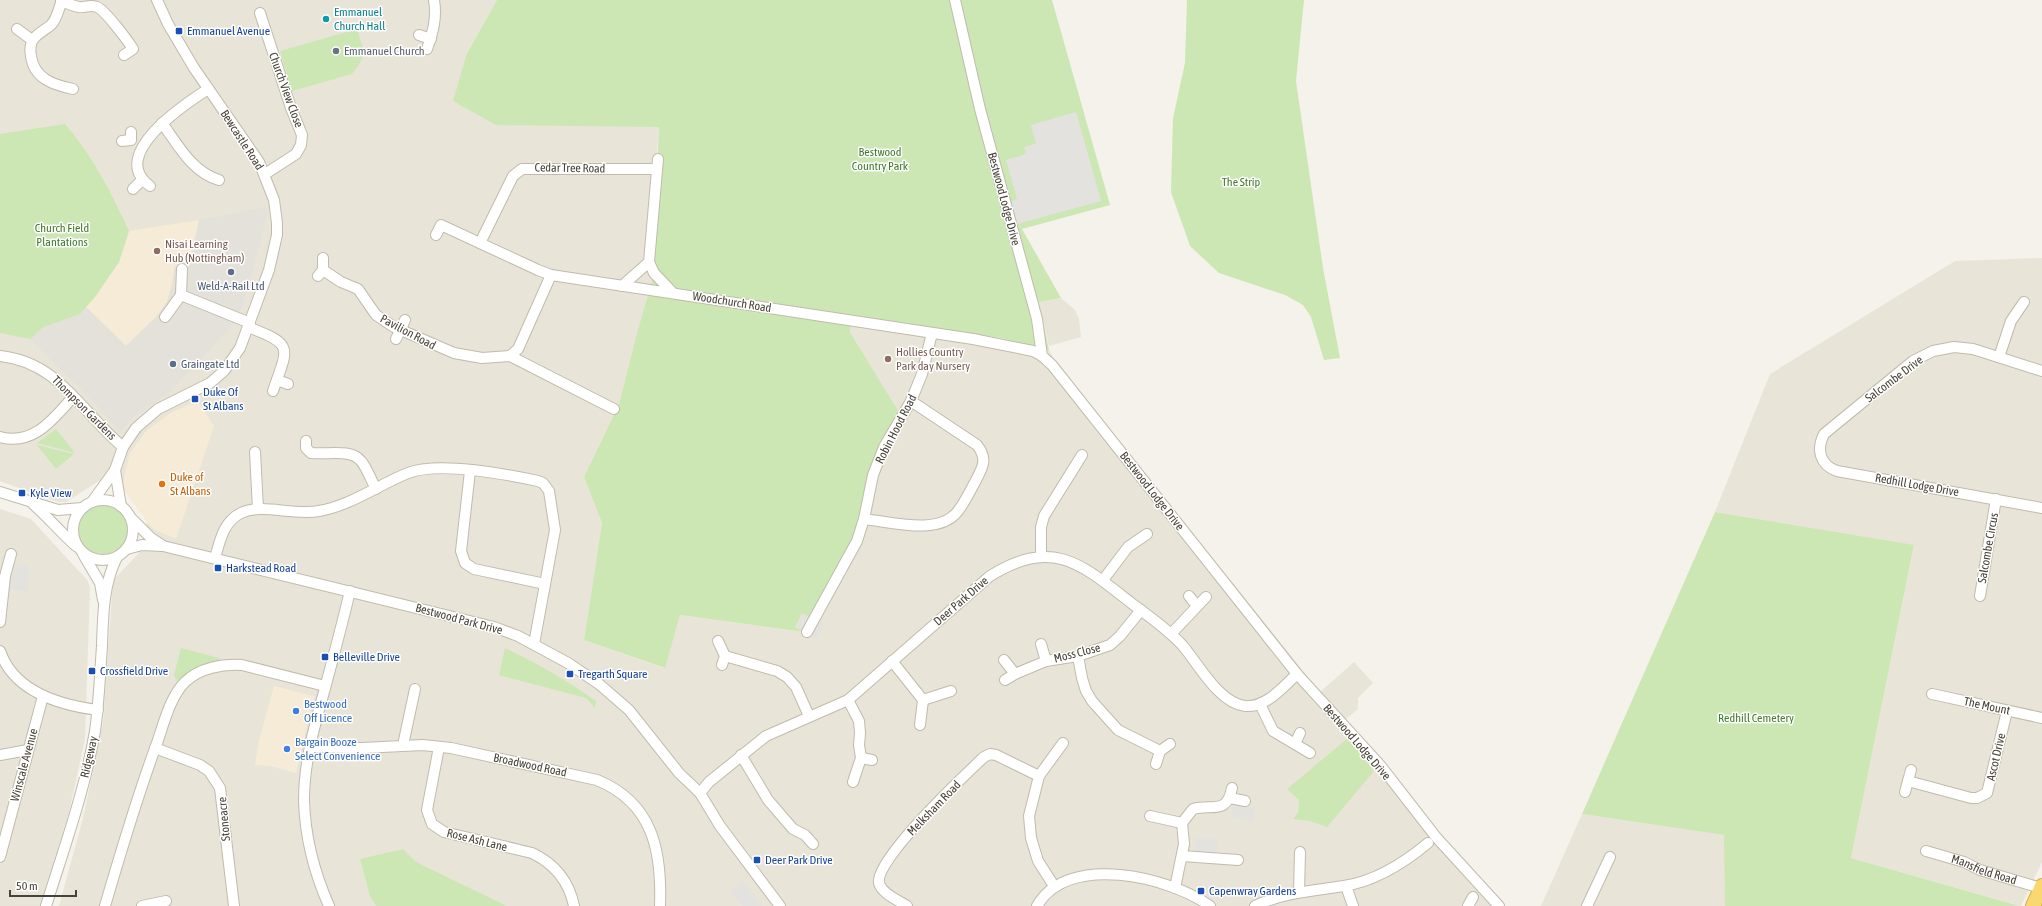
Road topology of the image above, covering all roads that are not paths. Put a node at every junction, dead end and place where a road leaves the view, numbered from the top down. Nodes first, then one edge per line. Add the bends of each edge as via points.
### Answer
1 (61, 0) edge
2 (157, 0) edge
3 (434, 0) edge
4 (955, 0) edge
5 (98, 3) edge
6 (258, 21) dead end
7 (17, 29) dead end
8 (419, 35) dead end
9 (431, 39) junction
10 (32, 40) junction
11 (427, 49) dead end
12 (124, 55) dead end
13 (54, 84) junction
14 (208, 89) junction
15 (73, 90) dead end
16 (50, 95) dead end
17 (162, 123) junction
18 (128, 138) dead end
19 (143, 146) junction
20 (265, 174) junction
21 (212, 182) dead end
22 (133, 189) dead end
23 (436, 235) dead end
24 (480, 243) junction
25 (323, 258) dead end
26 (649, 262) junction
27 (182, 269) dead end
28 (551, 275) junction
29 (622, 286) junction
30 (674, 293) junction
31 (181, 296) junction
32 (2024, 302) dead end
33 (165, 317) dead end
34 (405, 320) dead end
35 (249, 325) junction
36 (932, 333) junction
37 (398, 334) junction
38 (0, 356) edge
39 (510, 356) junction
40 (1042, 356) junction
41 (1999, 357) junction
42 (2042, 371) edge
43 (277, 380) junction
44 (288, 384) dead end
45 (273, 391) dead end
46 (73, 397) junction
47 (911, 401) junction
48 (614, 410) dead end
49 (1824, 434) joint
50 (0, 437) edge
51 (306, 441) dead end
52 (123, 447) junction
53 (255, 452) dead end
54 (1082, 455) dead end
55 (115, 470) junction
56 (470, 470) junction
57 (376, 489) junction
58 (0, 492) edge
59 (1996, 499) junction
60 (30, 502) junction
61 (92, 502) junction
62 (121, 506) junction
63 (82, 508) junction
64 (2042, 508) edge
65 (258, 509) junction
66 (130, 517) junction
67 (864, 519) junction
68 (1147, 534) dead end
69 (163, 546) junction
70 (79, 549) junction
71 (127, 549) junction
72 (11, 554) dead end
73 (1041, 556) junction
74 (117, 557) junction
75 (215, 558) junction
76 (3, 576) edge
77 (1103, 580) junction
78 (545, 584) junction
79 (350, 591) junction
80 (1189, 596) dead end
81 (1980, 596) dead end
82 (1206, 597) dead end
83 (104, 603) junction
84 (1197, 606) junction
85 (1141, 610) junction
86 (0, 622) edge
87 (807, 632) dead end
88 (1171, 634) junction
89 (718, 641) dead end
90 (534, 644) junction
91 (1041, 644) dead end
92 (0, 651) edge
93 (1078, 656) junction
94 (1004, 660) dead end
95 (892, 661) junction
96 (1046, 661) junction
97 (1015, 674) junction
98 (1297, 674) junction
99 (1005, 680) dead end
100 (325, 686) junction
101 (951, 691) dead end
102 (1932, 694) dead end
103 (43, 696) junction
104 (403, 697) dead end
105 (848, 700) junction
106 (923, 700) junction
107 (1092, 701) junction
108 (1260, 704) junction
109 (1084, 708) dead end
110 (98, 710) junction
111 (2007, 711) junction
112 (809, 716) junction
113 (2042, 718) edge
114 (920, 725) dead end
115 (1300, 733) dead end
116 (1063, 743) dead end
117 (1170, 744) dead end
118 (1295, 744) junction
119 (403, 746) junction
120 (310, 747) junction
121 (439, 747) junction
122 (155, 748) junction
123 (28, 750) junction
124 (1160, 751) junction
125 (1310, 752) dead end
126 (0, 755) edge
127 (741, 755) junction
128 (861, 758) junction
129 (872, 760) dead end
130 (1156, 764) dead end
131 (1911, 770) dead end
132 (1038, 776) junction
133 (1908, 781) junction
134 (853, 782) dead end
135 (1905, 792) dead end
136 (700, 793) junction
137 (1245, 801) dead end
138 (1150, 816) dead end
139 (1182, 823) junction
140 (1428, 843) dead end
141 (813, 844) dead end
142 (1926, 851) dead end
143 (1182, 856) junction
144 (0, 857) edge
145 (1238, 860) dead end
146 (1310, 861) dead end
147 (1604, 862) dead end
148 (1054, 886) junction
149 (1346, 886) junction
150 (1175, 888) junction
151 (2041, 890) edge
152 (1299, 892) junction
153 (1473, 897) dead end
154 (166, 902) dead end
155 (155, 905) edge
156 (46, 906) edge
157 (105, 906) edge
158 (142, 906) edge
159 (234, 906) edge
160 (329, 906) edge
161 (574, 906) edge
162 (660, 906) edge
163 (780, 906) edge
164 (907, 906) edge
165 (1037, 906) edge
166 (1210, 906) edge
167 (1255, 906) edge
168 (1353, 906) edge
169 (1468, 906) edge
170 (1499, 906) edge
171 (1588, 906) edge
172 (2033, 906) edge

1 - 5 street via 80,7
1 - 10 street via 52,24
2 - 14 street, Bewcastle Road via 168,24
3 - 9 street via 436,13
4 - 40 street, Bestwood Lodge Drive via 980,109 1037,319
5 - 12 street via 133,49
6 - 20 street, Church View Close via 301,129 302,140 296,154
7 - 10 street
8 - 9 street
9 - 11 street
10 - 13 street via 30,51 33,65 40,76
13 - 15 street
13 - 16 street
14 - 17 street
14 - 20 street, Bewcastle Road
17 - 19 street
17 - 21 street via 190,161
18 - 19 street
19 - 22 street via 137,167 146,183
20 - 35 street, Bewcastle Road via 274,200 277,235 273,255
23 - 24 street, Woodchurch Road via 441,226
24 - 26 street, Cedar Tree Road via 513,176 522,169 658,164
24 - 28 street, Woodchurch Road
25 - 37 street, Pavilion Road via 320,273 358,290 376,316
26 - 29 street
26 - 30 street via 663,285
27 - 31 street
28 - 29 street, Woodchurch Road
28 - 39 street via 518,349
29 - 30 street, Woodchurch Road
30 - 36 street, Woodchurch Road
31 - 33 street
31 - 35 street
32 - 41 street via 2011,321
34 - 37 street
35 - 43 street via 275,337 283,345 285,357
35 - 52 street, Bewcastle Road via 235,358 224,371 201,389 169,403 148,416 131,433
36 - 40 street, Woodchurch Road via 1008,346
36 - 47 street, Robin Hood Road via 922,374
37 - 39 street, Pavilion Road via 454,353 482,358
38 - 46 street, Thompson Gardens via 27,362 47,371
39 - 48 street
40 - 98 street, Bestwood Lodge Drive via 1057,371
41 - 42 street, Salcombe Drive
41 - 49 street, Salcombe Drive via 1962,347 1944,348 1922,356 1912,361
43 - 44 street
43 - 45 street
46 - 50 street via 44,429 35,434 14,440
46 - 52 street, Thompson Gardens
47 - 67 street, Robin Hood Road via 884,447 873,475
47 - 67 street via 977,445 983,453 984,462 980,473 959,511 943,524 929,526
49 - 59 street, Redhill Lodge Drive via 1819,450 1824,463 1831,468
51 - 57 street via 306,448 311,453 346,454 357,457
52 - 55 street, Bewcastle Road
53 - 65 street
54 - 73 street via 1064,474 1044,516 1041,527
55 - 61 street, Bewcastle Road
55 - 62 street, Bewcastle Road
56 - 57 street via 418,470
56 - 78 street via 461,551 465,563 474,569
56 - 78 street via 538,481 547,487 555,530
57 - 65 street via 318,512 286,513
58 - 60 street
59 - 64 street, Redhill Lodge Drive
59 - 81 street, Salcombe Circus
60 - 63 street via 58,510
60 - 70 street via 52,520
61 - 62 street via 107,500
61 - 63 street
62 - 66 street
63 - 70 street via 73,526 73,538
65 - 75 street via 241,513 229,522 221,535
66 - 69 street, Bestwood Park Drive
66 - 71 street via 133,534
67 - 87 street, Robin Hood Road via 852,551
68 - 77 street via 1128,547
69 - 71 street, Bestwood Park Drive via 142,545
69 - 75 street, Bestwood Park Drive
70 - 74 street via 87,557 102,561
70 - 83 street, Ridgeway via 100,583
71 - 74 street
72 - 76 street
73 - 77 street, Deer Park Drive via 1063,558 1084,566
73 - 95 street, Deer Park Drive via 1006,566 990,576
74 - 83 street, Ridgeway via 112,567
75 - 79 street, Bestwood Park Drive
76 - 86 street
77 - 85 street, Deer Park Drive
78 - 90 street
79 - 90 street, Bestwood Park Drive via 494,628
79 - 100 street
80 - 84 street
82 - 84 street
83 - 110 street, Ridgeway
84 - 88 street
85 - 88 street, Deer Park Drive
85 - 93 street, Moss Close via 1110,645
88 - 108 street, Deer Park Drive via 1227,700 1245,706
89 - 112 street via 724,661 778,671 787,676 796,687
90 - 136 street, Bestwood Park Drive via 579,670 616,697 679,773
91 - 96 street, Moss Close
92 - 103 street via 8,668 27,686
93 - 96 street, Moss Close
93 - 107 street via 1086,691
94 - 97 street
95 - 105 street, Deer Park Drive
95 - 106 street
96 - 97 street, Moss Close
97 - 99 street, Moss Close
98 - 108 street
98 - 170 street, Bestwood Lodge Drive via 1380,765 1436,837
100 - 120 street
100 - 122 street via 242,665 207,669 191,677 180,688
101 - 106 street
102 - 111 street, The Mount
103 - 110 street via 64,704
103 - 123 street, Winscale Avenue
104 - 119 street via 414,694
105 - 112 street, Deer Park Drive
105 - 128 street via 859,721
106 - 114 street
107 - 109 street
107 - 124 street via 1118,730
108 - 118 street via 1273,731
110 - 156 street, Ridgeway via 80,793
111 - 113 street, The Mount
111 - 133 street, Ascot Drive via 1987,793 1971,798
112 - 127 street, Deer Park Drive via 766,736
115 - 118 street
116 - 132 street
117 - 124 street
118 - 125 street
119 - 120 street, Broadwood Road
119 - 121 street, Broadwood Road
120 - 160 street via 305,784 305,819 311,854
121 - 161 street, Rose Ash Lane via 427,810 432,824 444,832 532,853 542,858 568,884
121 - 162 street, Broadwood Road via 597,780 616,790 638,809 651,830 660,867
122 - 157 street via 136,799
122 - 159 street, Stoneacre via 200,765 209,771 218,784 223,796 226,851
123 - 126 street
123 - 144 street, Winscale Avenue
124 - 130 street
127 - 136 street, Deer Park Drive
127 - 141 street via 768,800 793,829 807,830
128 - 129 street
128 - 134 street
131 - 133 street
132 - 148 street via 1029,816 1031,838 1038,861
132 - 164 street, Melksham Road via 996,755 984,757 909,832 880,872 879,882 883,890
133 - 135 street
136 - 163 street, Bestwood Park Drive via 720,826
137 - 139 street via 1231,793 1226,803 1214,808 1193,809
138 - 139 street
139 - 143 street
140 - 149 street via 1397,866
142 - 151 street, Mansfield Road
143 - 145 street via 1227,853
143 - 150 street
146 - 152 street via 1300,856
147 - 171 street
148 - 150 street via 1069,879 1102,875 1140,878
148 - 165 street
149 - 152 street
149 - 168 street
150 - 166 street
151 - 172 highway, Mansfield Road
152 - 167 street
153 - 169 street
154 - 155 street
155 - 158 street

